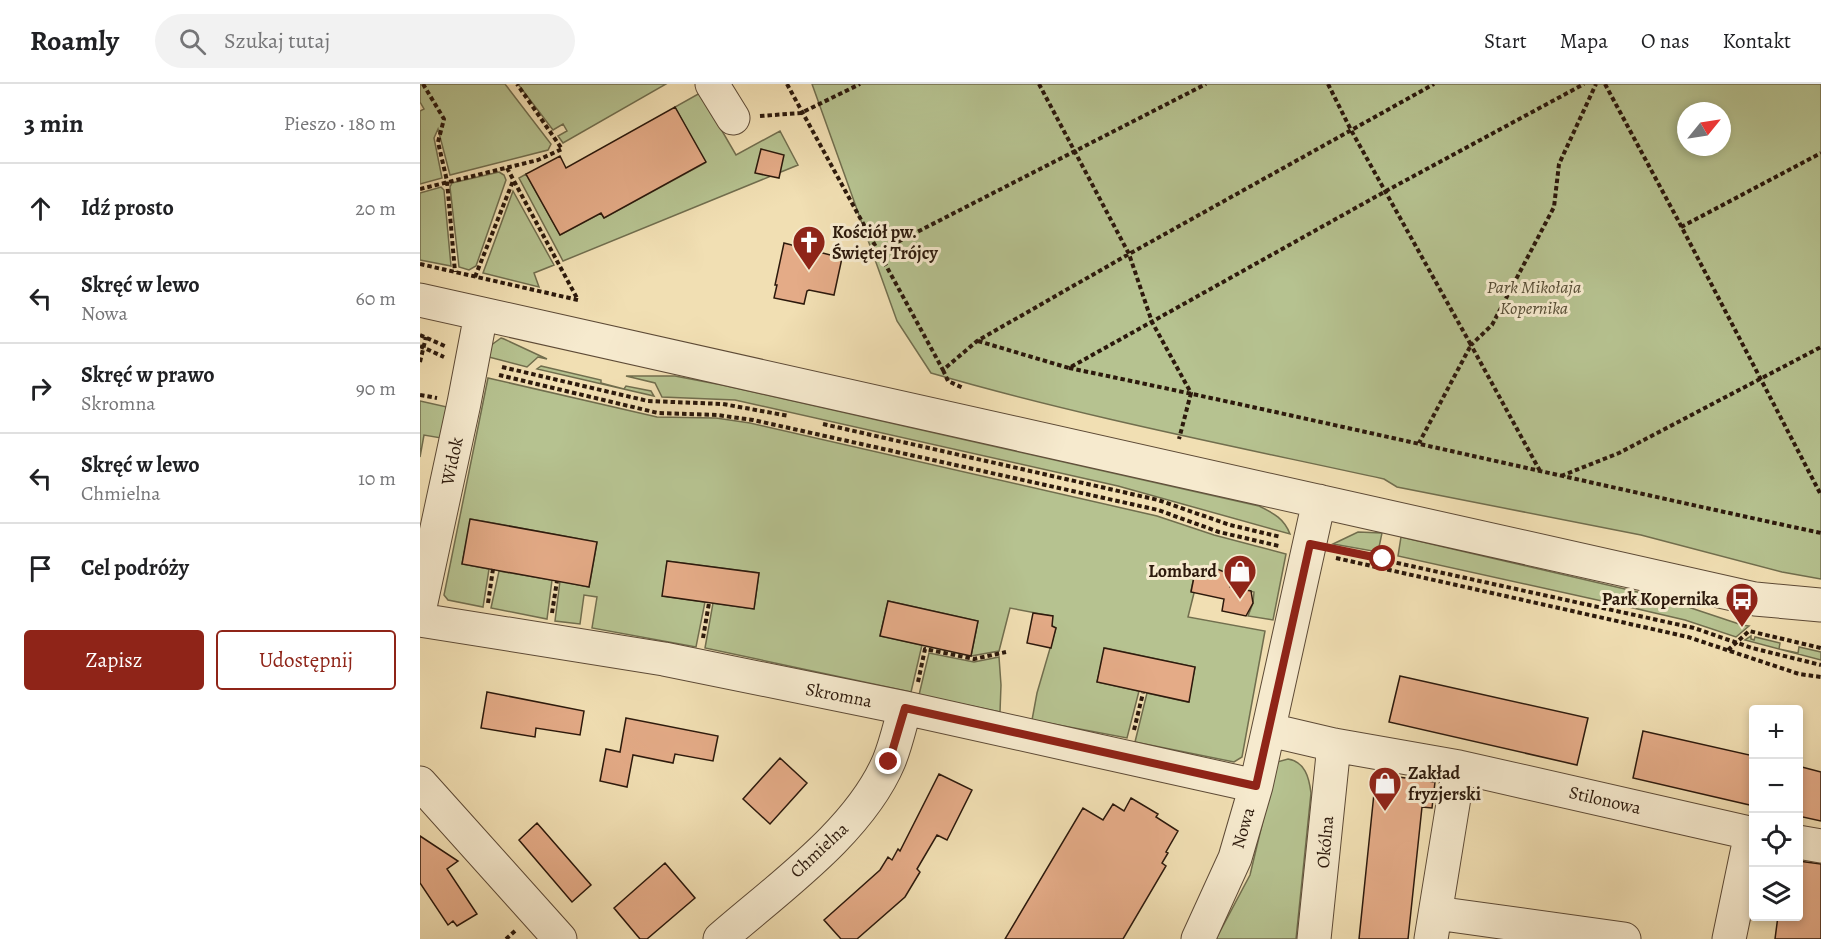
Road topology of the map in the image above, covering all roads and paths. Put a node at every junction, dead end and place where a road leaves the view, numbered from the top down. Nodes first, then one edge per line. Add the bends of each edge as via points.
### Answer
1 (423, 84) edge
2 (517, 84) edge
3 (712, 84) edge
4 (787, 84) edge
5 (860, 84) edge
6 (1039, 84) edge
7 (1206, 84) edge
8 (1328, 84) edge
9 (1434, 84) edge
10 (1584, 84) edge
11 (1596, 84) edge
12 (1605, 84) edge
13 (801, 113) junction
14 (733, 118) joint
15 (1351, 130) junction
16 (1075, 153) junction
17 (1821, 153) edge
18 (507, 168) junction
19 (513, 180) junction
20 (447, 181) junction
21 (420, 189) edge
22 (1386, 191) junction
23 (1681, 227) junction
24 (878, 252) junction
25 (1129, 254) junction
26 (420, 264) edge
27 (455, 272) junction
28 (475, 277) junction
29 (420, 300) edge
30 (481, 314) junction
31 (1152, 322) junction
32 (420, 335) edge
33 (426, 337) junction
34 (977, 341) junction
35 (1471, 345) junction
36 (421, 346) edge
37 (1821, 347) edge
38 (420, 362) edge
39 (472, 364) junction
40 (1069, 368) junction
41 (1762, 380) junction
42 (1191, 393) junction
43 (799, 418) dead end
44 (822, 423) dead end
45 (1179, 439) dead end
46 (1419, 443) junction
47 (1540, 472) junction
48 (1561, 477) junction
49 (1821, 495) edge
50 (1319, 501) junction
51 (1821, 533) edge
52 (1310, 548) junction
53 (493, 570) dead end
54 (556, 581) dead end
55 (1755, 599) junction
56 (709, 603) dead end
57 (1821, 605) edge
58 (420, 607) edge
59 (487, 612) dead end
60 (552, 614) dead end
61 (420, 620) edge
62 (1821, 621) edge
63 (1736, 643) junction
64 (702, 646) dead end
65 (1821, 648) edge
66 (1728, 651) junction
67 (1006, 652) dead end
68 (1821, 665) edge
69 (1821, 677) edge
70 (1143, 693) dead end
71 (911, 699) junction
72 (1270, 730) junction
73 (1133, 735) dead end
74 (1334, 745) junction
75 (1459, 767) junction
76 (420, 783) edge
77 (1256, 786) junction
78 (1749, 832) edge
79 (1803, 843) edge
80 (1821, 846) edge
81 (1749, 847) edge
82 (1434, 926) edge
83 (560, 939) edge
84 (720, 939) edge
85 (1198, 939) edge
86 (1314, 939) edge
87 (1624, 939) edge
88 (1729, 939) edge

1 - 20 path via 444,120 438,142
2 - 18 path via 562,149
3 - 14 street
4 - 13 path
5 - 13 path
6 - 16 path
7 - 16 path
8 - 15 path
9 - 15 path
10 - 22 path
11 - 35 path via 1559,164 1554,207 1492,325
12 - 23 path
13 - 14 path
13 - 24 path
15 - 22 path
15 - 25 path
16 - 24 path
16 - 25 path
17 - 23 path
18 - 19 path
18 - 20 path
19 - 28 path
19 - 28 path via 578,300
20 - 21 path
20 - 27 path
22 - 31 path
22 - 35 path
23 - 41 path
24 - 34 path via 943,370
25 - 31 path
25 - 34 path
26 - 27 path
27 - 28 path
29 - 30 street
30 - 39 street, Widok
30 - 50 street
31 - 40 path
31 - 42 path
32 - 33 path
33 - 36 path
33 - 39 path
34 - 40 path
35 - 46 path
35 - 47 path
36 - 38 path
36 - 39 path
37 - 41 path
39 - 43 path via 648,401 723,404
39 - 52 path via 658,413 765,422 1158,510 1219,532
39 - 58 street, Widok
40 - 42 path
41 - 48 path via 1620,453
41 - 49 path
42 - 45 path
42 - 46 path
44 - 52 path via 1158,500
46 - 47 path
47 - 48 path
48 - 51 path
50 - 52 street, Nowa
50 - 55 street
52 - 63 path via 1694,628
52 - 66 path via 1688,637
52 - 72 street, Nowa
53 - 59 path
54 - 60 path
55 - 57 street
55 - 62 street
56 - 64 path
61 - 71 street, Skromna
63 - 65 path via 1749,631
63 - 66 path
63 - 68 path
66 - 69 path via 1799,674
67 - 71 path via 974,659 926,649
70 - 73 path
71 - 77 street, Skromna
71 - 84 street, Chmielna via 889,762 840,835
72 - 74 street, Stilonowa
72 - 77 street, Nowa
74 - 75 street, Stilonowa
74 - 86 street, Okólna
75 - 78 street, Stilonowa
75 - 82 street
76 - 83 street
77 - 85 street, Nowa via 1235,858
79 - 80 street
81 - 88 street, Stilonowa
82 - 87 street

